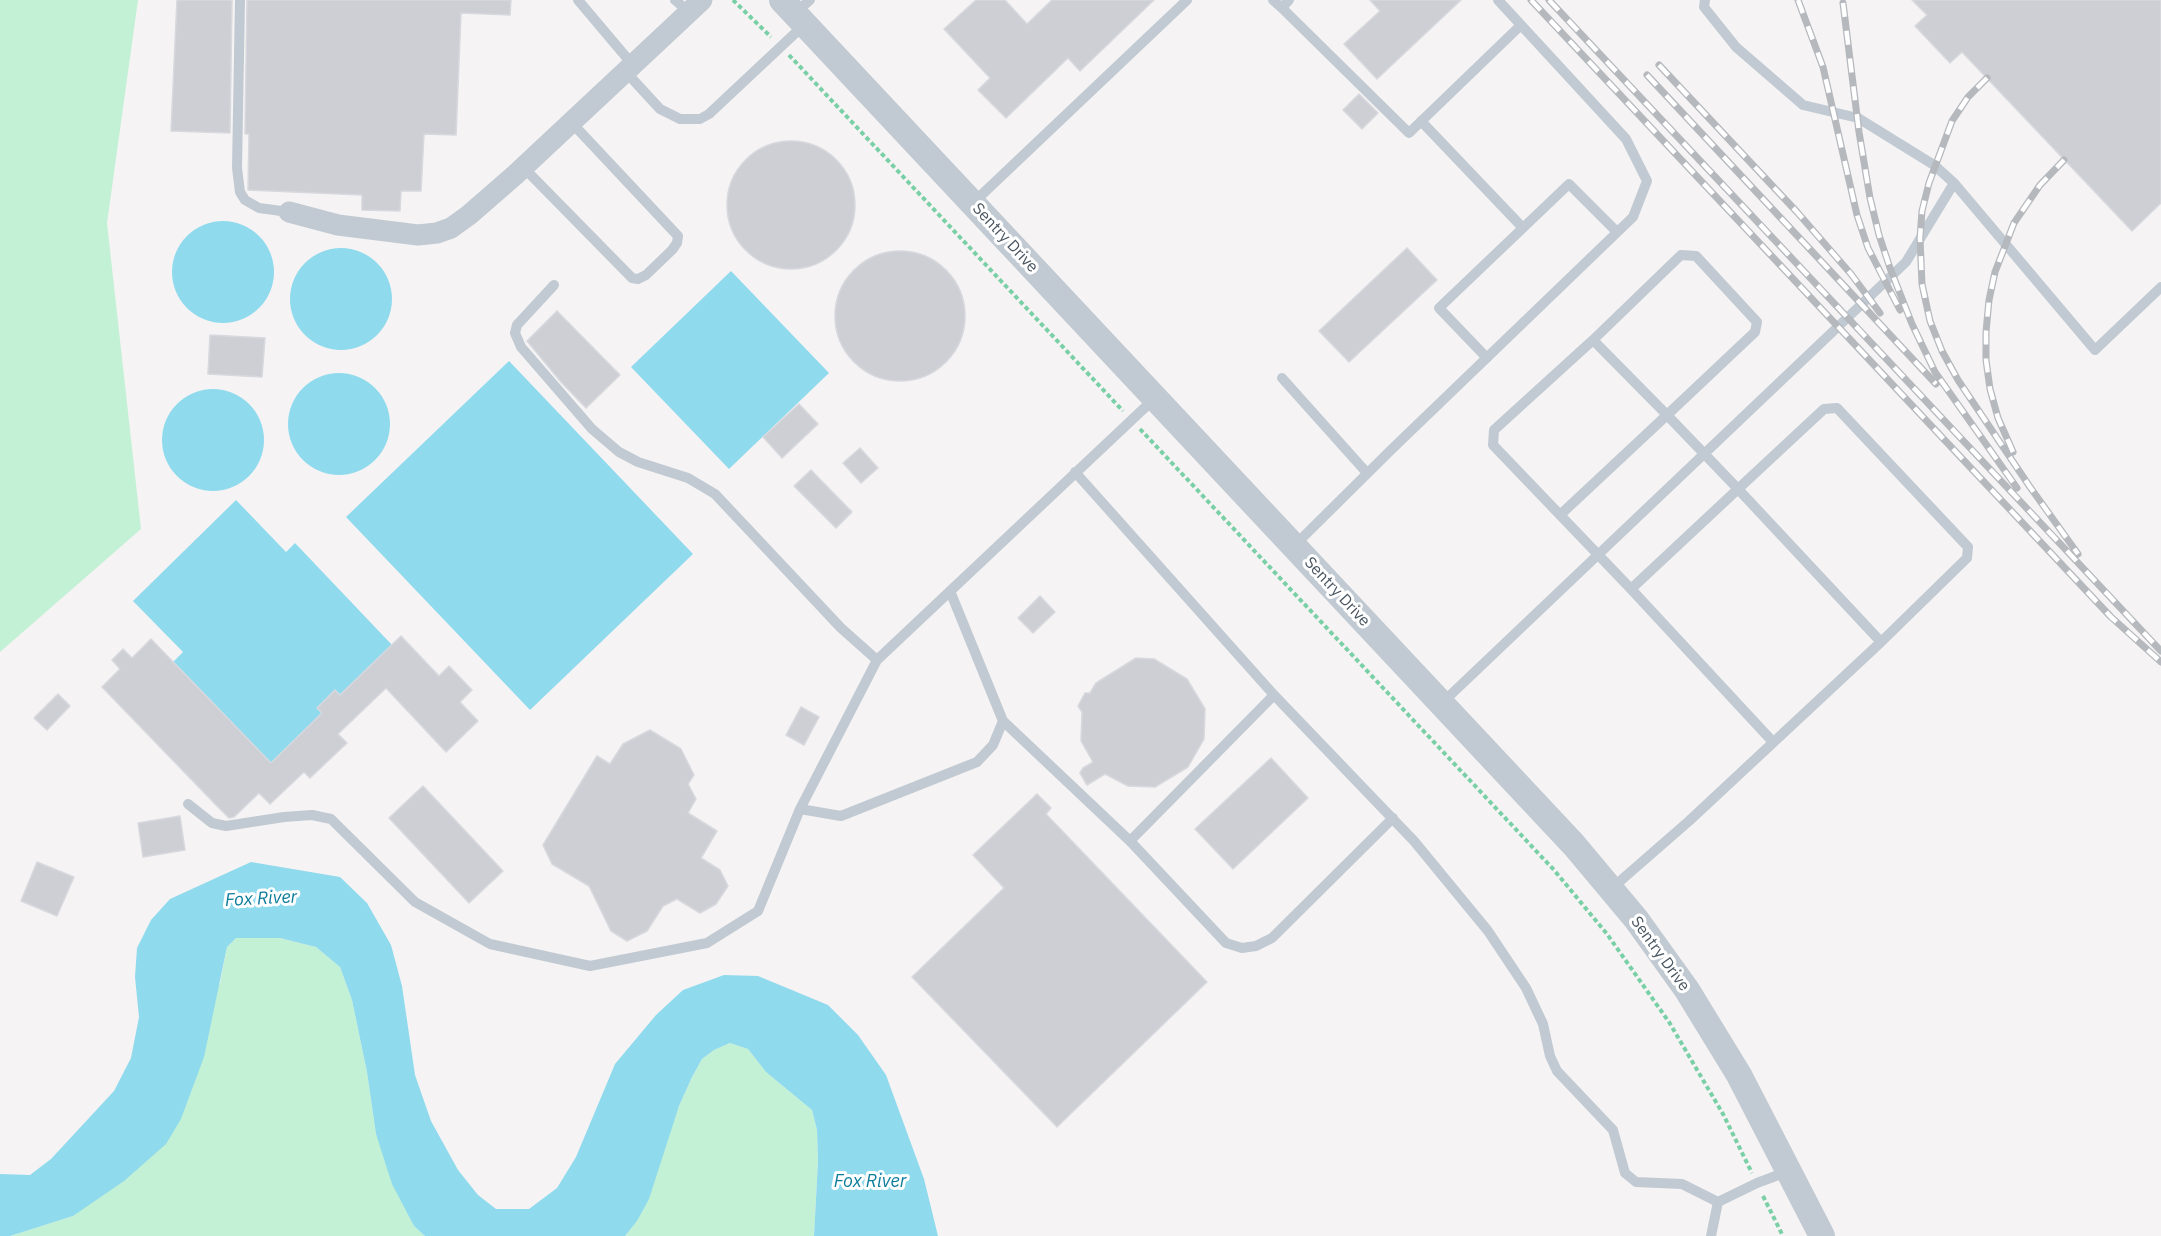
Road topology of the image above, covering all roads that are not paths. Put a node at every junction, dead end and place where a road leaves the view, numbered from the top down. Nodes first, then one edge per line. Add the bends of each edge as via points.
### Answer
1 (240, 0) edge
2 (578, 0) edge
3 (1187, 0) edge
4 (1498, 0) edge
5 (1705, 0) edge
6 (1281, 2) edge
7 (688, 4) edge
8 (798, 9) edge
9 (1521, 25) junction
10 (629, 68) junction
11 (1421, 121) junction
12 (571, 122) junction
13 (523, 167) junction
14 (1954, 183) junction
15 (973, 203) junction
16 (289, 212) joint
17 (1523, 228) junction
18 (1617, 232) junction
19 (554, 285) dead end
20 (2161, 288) edge
21 (1593, 340) junction
22 (1487, 358) junction
23 (1282, 378) dead end
24 (1155, 398) junction
25 (1667, 415) junction
26 (1704, 454) junction
27 (1075, 472) junction
28 (1367, 473) junction
29 (1738, 489) junction
30 (1560, 516) junction
31 (1294, 546) junction
32 (1598, 555) junction
33 (1630, 589) junction
34 (951, 591) junction
35 (1881, 642) junction
36 (877, 660) junction
37 (1274, 695) junction
38 (1442, 703) junction
39 (1003, 721) junction
40 (1773, 742) junction
41 (188, 804) dead end
42 (800, 809) junction
43 (1392, 818) junction
44 (1130, 841) junction
45 (1611, 889) junction
46 (1788, 1171) junction
47 (1718, 1202) junction
48 (1711, 1236) edge
49 (1822, 1236) edge

1 - 16 lane via 240,192 259,208
2 - 10 lane
3 - 15 lane
4 - 9 lane
5 - 14 lane via 1704,8 1736,47 1803,105 1858,118 1934,165
6 - 11 lane via 1409,133
7 - 10 street
8 - 10 lane via 782,48 700,119 681,119 660,109
8 - 15 street, Sentry Drive
9 - 11 lane
9 - 18 lane via 1626,139 1647,181 1633,217
10 - 12 street
11 - 17 lane
12 - 13 street
12 - 13 lane via 678,236 672,250 646,275 632,278
13 - 16 street via 469,215 437,233 418,235 338,225
14 - 20 lane via 2095,350
14 - 26 lane via 1906,262
15 - 24 street, Sentry Drive
17 - 18 lane via 1569,184
17 - 22 lane via 1439,308
18 - 22 lane
19 - 36 lane via 517,325 515,333 521,347 592,429 619,452 688,478 716,494 841,628
21 - 25 lane
21 - 25 lane via 1681,255 1696,256 1757,322 1755,332
21 - 30 lane via 1494,430 1493,445
22 - 28 lane
23 - 28 lane
24 - 27 lane
24 - 31 street, Sentry Drive
25 - 26 lane
25 - 30 lane
26 - 29 lane
26 - 32 lane
27 - 34 lane
27 - 37 lane
28 - 31 lane
29 - 33 lane
29 - 35 lane
29 - 35 lane via 1824,409 1837,408 1968,547 1967,558
30 - 32 lane
31 - 38 street, Sentry Drive
32 - 33 lane
32 - 38 lane
33 - 40 lane
34 - 36 lane
34 - 39 lane
35 - 40 lane
36 - 42 lane
37 - 43 lane
37 - 44 lane
38 - 45 street, Sentry Drive
39 - 42 lane via 993,745 977,762 841,816
39 - 44 lane
40 - 45 lane
41 - 42 lane via 212,824 226,826 312,815 331,819 415,902 490,944 590,966 707,943 758,911
43 - 44 lane via 1272,938 1242,948 1226,943
43 - 47 lane via 1488,932 1526,988 1543,1024 1557,1071 1613,1130 1625,1173 1636,1182 1682,1184
45 - 46 street, Sentry Drive via 1687,990 1739,1075
46 - 47 lane
46 - 49 street, Sentry Drive
47 - 48 lane

